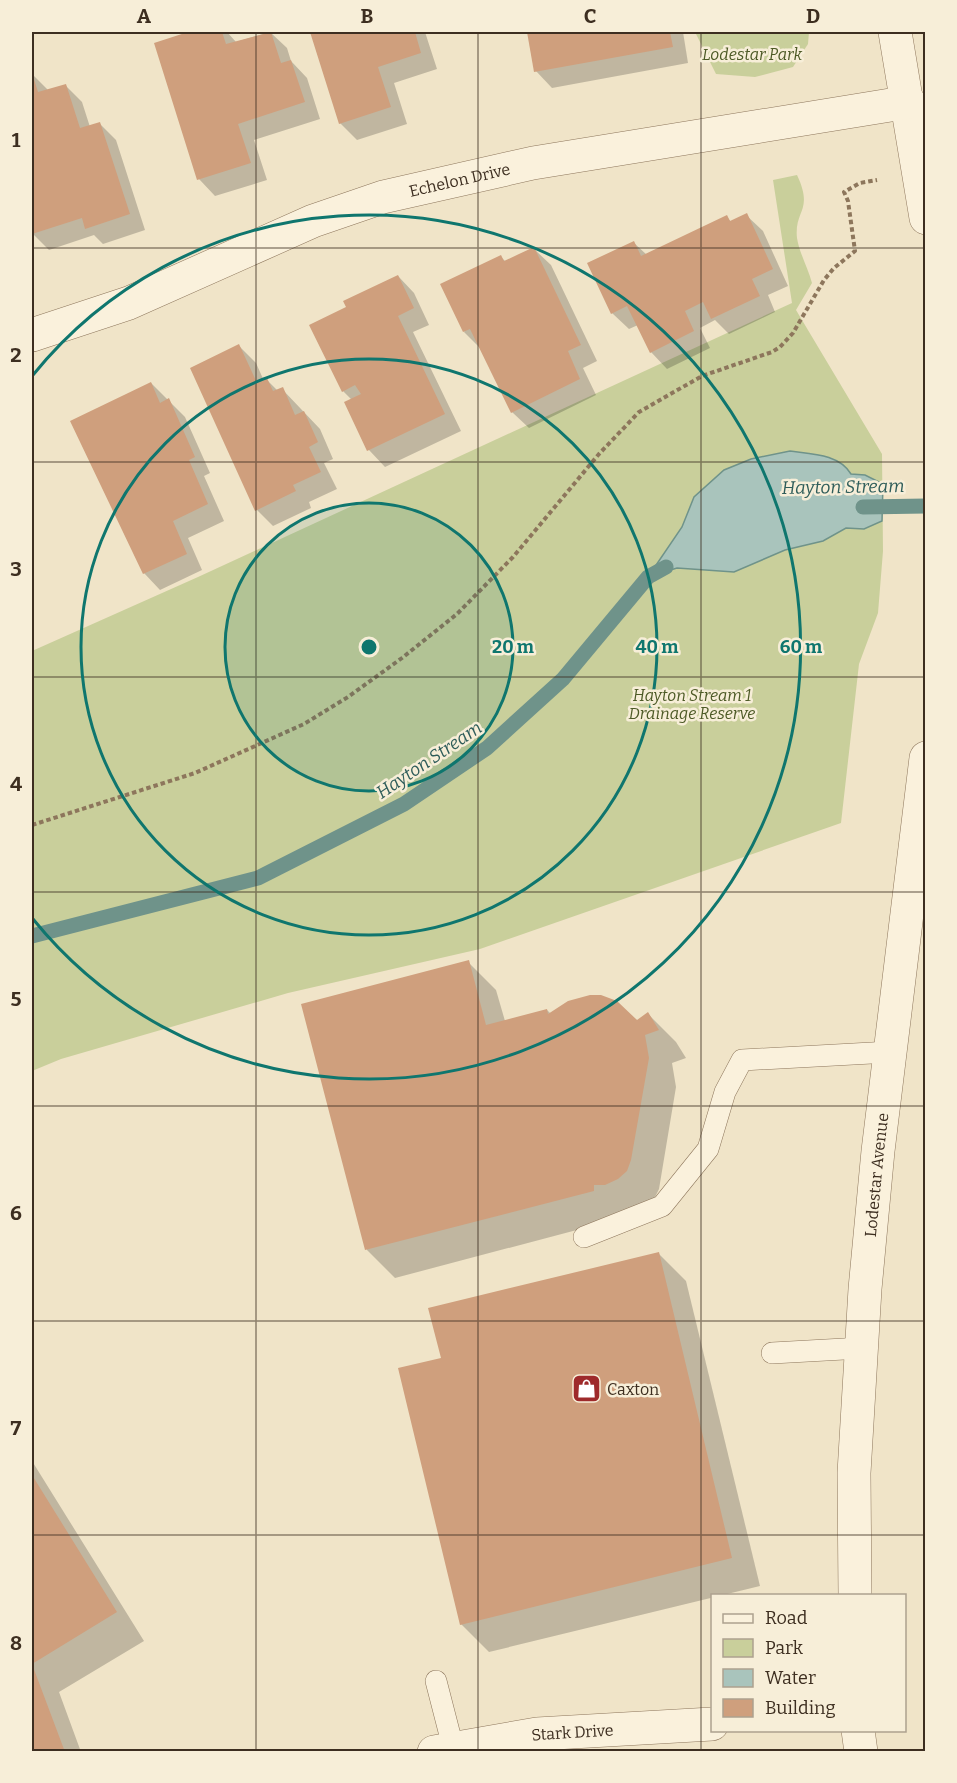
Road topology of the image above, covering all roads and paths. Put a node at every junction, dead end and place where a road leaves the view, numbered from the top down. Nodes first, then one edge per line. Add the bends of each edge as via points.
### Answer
1 (895, 32) edge
2 (909, 102) junction
3 (877, 180) dead end
4 (926, 218) edge
5 (32, 335) edge
6 (926, 758) edge
7 (32, 825) edge
8 (890, 1052) junction
9 (584, 1237) dead end
10 (861, 1348) junction
11 (772, 1353) dead end
12 (855, 1594) edge
13 (436, 1682) dead end
14 (711, 1724) edge
15 (858, 1732) edge
16 (443, 1750) edge
17 (861, 1752) edge

1 - 2 street
2 - 4 street
2 - 5 street, Echelon Drive via 533,163 383,196 313,221 129,303
3 - 7 path via 844,192 855,252 824,280 786,341 772,352 702,376 639,412 513,557 457,614 402,658 304,724 265,743 195,773
6 - 8 street, Lodestar Avenue
8 - 9 lane via 742,1060 725,1092 708,1149 662,1206
8 - 10 street, Lodestar Avenue
10 - 11 lane
10 - 12 street, Lodestar Avenue via 854,1473
13 - 16 lane
14 - 16 street, Stark Drive via 537,1734
15 - 17 street

